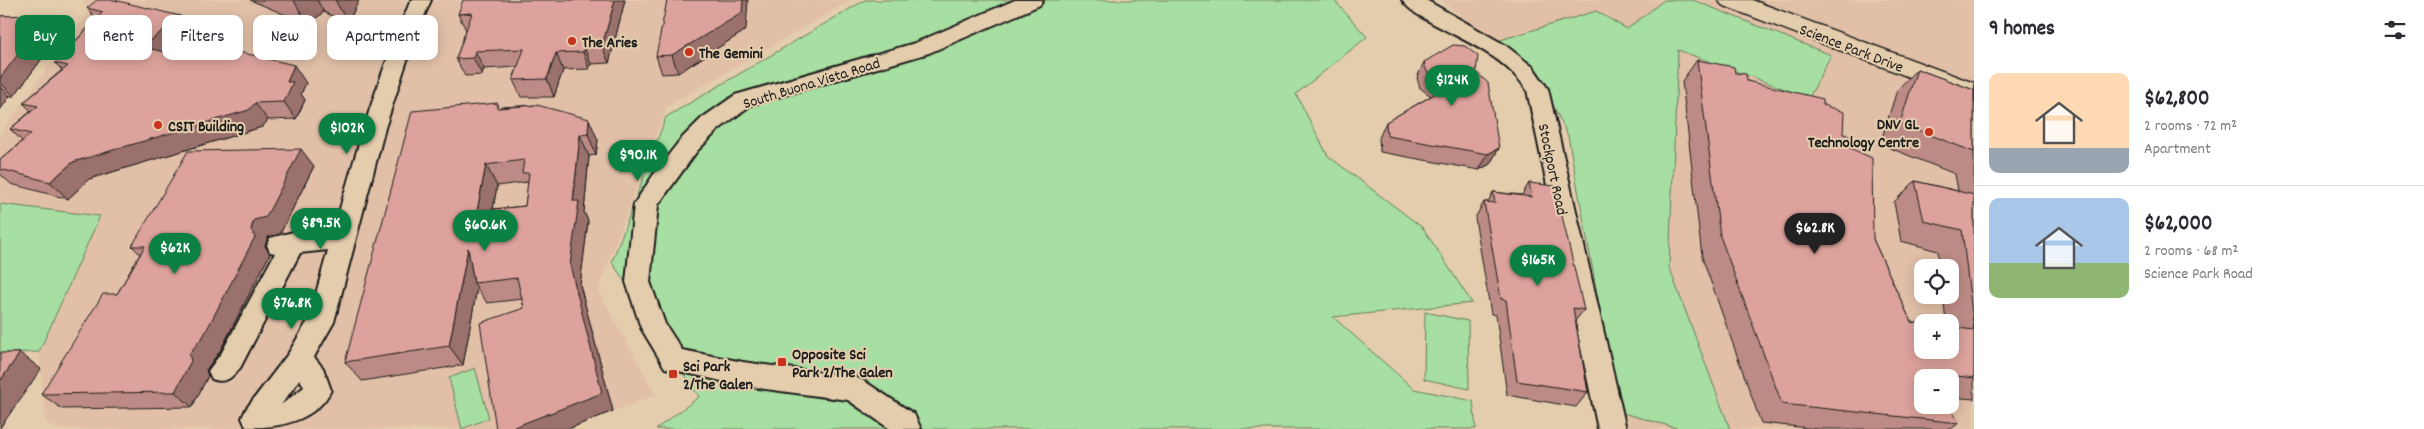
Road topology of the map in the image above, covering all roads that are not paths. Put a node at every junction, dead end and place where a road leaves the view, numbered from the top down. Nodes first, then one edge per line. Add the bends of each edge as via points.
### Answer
1 (421, 0) edge
2 (1033, 0) edge
3 (1412, 0) edge
4 (1730, 0) edge
5 (1754, 0) edge
6 (1974, 82) edge
7 (1974, 93) edge
8 (344, 238) junction
9 (221, 371) dead end
10 (256, 418) dead end
11 (907, 429) edge
12 (1612, 429) edge

1 - 8 street via 374,128
2 - 11 street, South Buona Vista Road via 922,48 743,100 710,124 689,145 646,204 638,282 654,328 674,360 743,374 854,389 904,423
3 - 12 street, Stockport Road via 1492,47 1524,70 1537,89
4 - 7 main road, Science Park Drive
5 - 6 main road, Science Park Drive
8 - 9 street via 284,244 253,305 231,360
8 - 10 street via 321,322 299,359 314,376 318,390 292,415 270,420

